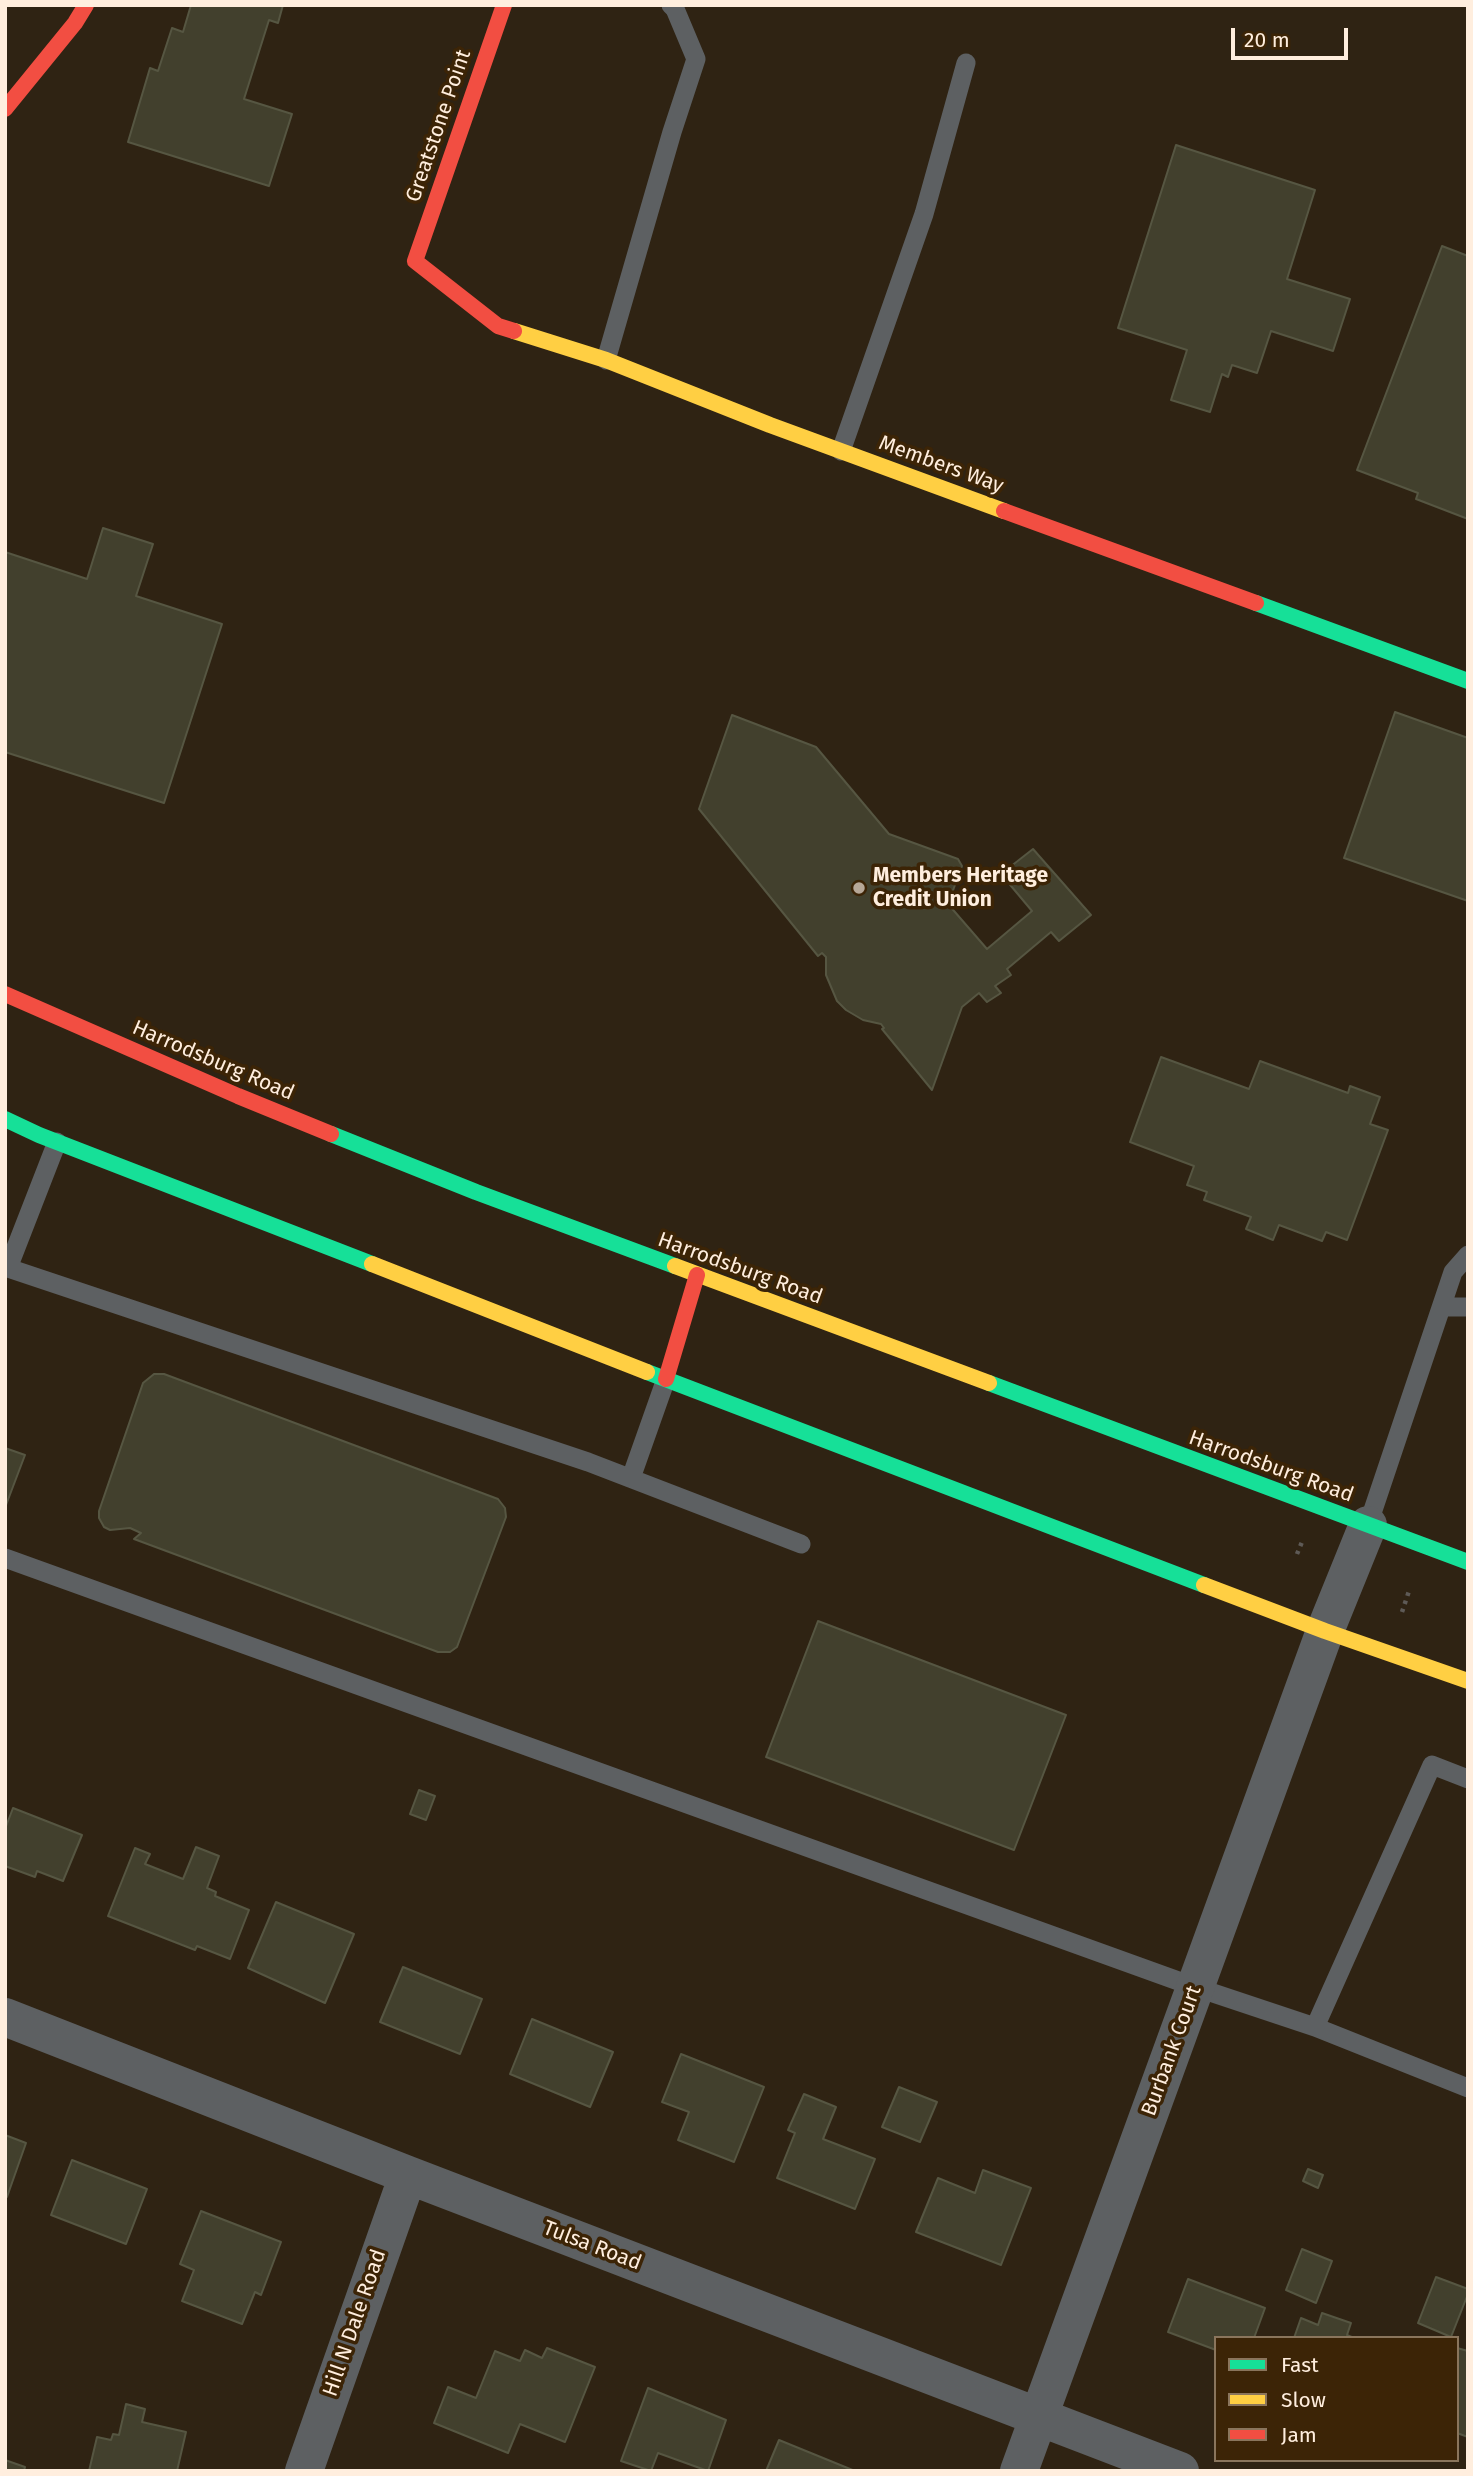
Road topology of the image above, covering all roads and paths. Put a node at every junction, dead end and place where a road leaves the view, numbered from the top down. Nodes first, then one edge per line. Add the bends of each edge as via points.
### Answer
1 (86, 5) edge
2 (504, 5) edge
3 (671, 5) edge
4 (966, 63) dead end
5 (5, 108) edge
6 (415, 261) joint
7 (606, 360) junction
8 (841, 451) junction
9 (1468, 681) edge
10 (5, 994) edge
11 (5, 1119) edge
12 (57, 1142) junction
13 (1468, 1255) edge
14 (697, 1275) junction
15 (1442, 1307) junction
16 (1468, 1307) edge
17 (666, 1379) junction
18 (631, 1478) junction
19 (1368, 1525) junction
20 (801, 1544) dead end
21 (5, 1558) edge
22 (1468, 1562) edge
23 (1410, 1588) dead end
24 (1402, 1612) dead end
25 (1325, 1631) junction
26 (1468, 1681) edge
27 (1468, 1779) edge
28 (1195, 1987) junction
29 (5, 2017) edge
30 (1315, 2027) junction
31 (1468, 2088) edge
32 (408, 2175) junction
33 (1039, 2418) junction
34 (304, 2471) edge
35 (1019, 2471) edge
36 (1180, 2471) edge

1 - 5 main road
2 - 6 main road, Greatstone Point
3 - 7 lane via 696,60
4 - 8 lane via 924,214
6 - 7 main road, Members Way via 498,326
7 - 8 main road, Members Way
8 - 9 main road, Members Way
10 - 14 main road, Harrodsburg Road via 238,1096
11 - 12 main road
12 - 17 main road
12 - 18 lane via 8,1268
13 - 15 lane via 1453,1272
14 - 17 main road
14 - 19 main road, Harrodsburg Road
15 - 16 lane
15 - 19 lane
17 - 18 lane
17 - 25 main road
18 - 20 lane
19 - 22 main road, Harrodsburg Road
19 - 25 street, Burbank Court
21 - 28 lane
23 - 24 path
25 - 26 main road
25 - 28 street, Burbank Court
27 - 30 lane via 1432,1765
28 - 30 lane
28 - 33 street, Burbank Court
29 - 32 street, Tulsa Road
30 - 31 lane
32 - 33 street, Tulsa Road
32 - 34 street, Hill N Dale Road
33 - 35 street, Burbank Court
33 - 36 street, Tulsa Road

